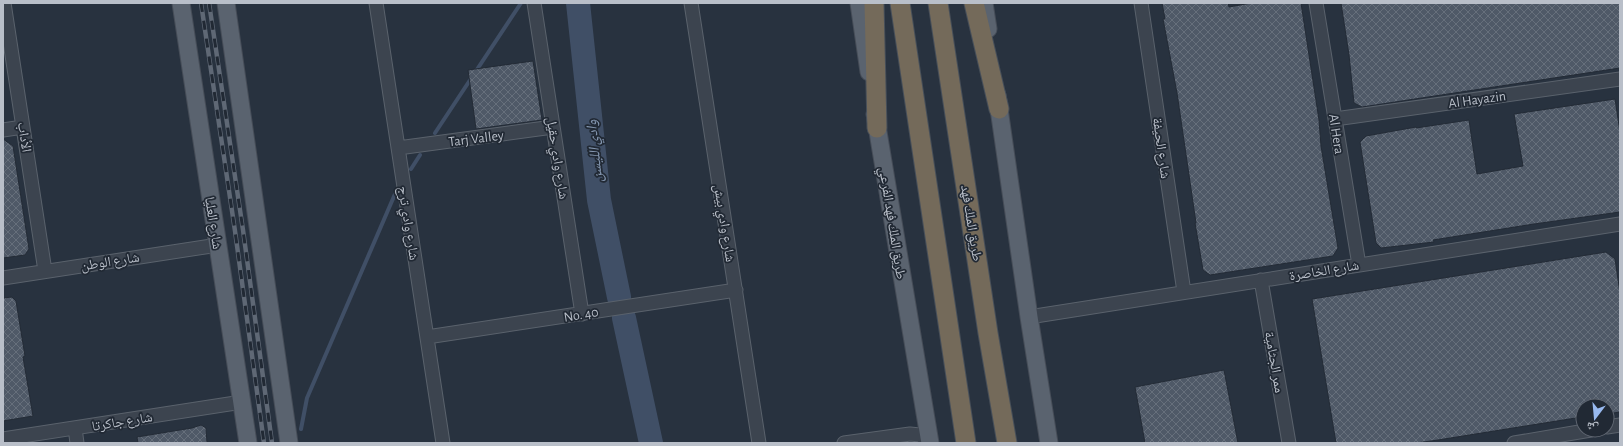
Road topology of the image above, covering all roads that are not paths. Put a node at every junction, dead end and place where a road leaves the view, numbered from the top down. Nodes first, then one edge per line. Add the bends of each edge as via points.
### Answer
1 (4, 3) edge
2 (181, 3) edge
3 (226, 3) edge
4 (376, 3) edge
5 (534, 3) edge
6 (691, 3) edge
7 (859, 3) edge
8 (874, 3) edge
9 (900, 3) edge
10 (938, 3) edge
11 (974, 3) edge
12 (984, 3) edge
13 (1141, 3) edge
14 (1316, 3) edge
15 (1620, 80) edge
16 (999, 109) junction
17 (1335, 119) junction
18 (23, 127) junction
19 (553, 127) junction
20 (878, 128) junction
21 (3, 130) edge
22 (398, 148) junction
23 (1620, 224) edge
24 (218, 245) junction
25 (1359, 265) junction
26 (45, 271) junction
27 (3, 278) edge
28 (1261, 280) junction
29 (736, 290) junction
30 (1184, 292) junction
31 (582, 314) junction
32 (1029, 317) junction
33 (427, 337) junction
34 (242, 402) junction
35 (74, 428) junction
36 (1575, 433) edge
37 (3, 439) edge
38 (930, 442) edge
39 (77, 443) edge
40 (248, 443) edge
41 (290, 443) edge
42 (443, 443) edge
43 (759, 443) edge
44 (844, 443) edge
45 (966, 443) edge
46 (1007, 443) edge
47 (1049, 443) edge
48 (1289, 443) edge
49 (1514, 443) edge

1 - 18 street, الأداب
2 - 24 main road, شارع العليا
3 - 41 main road
4 - 22 street, شارع وادي ترج
5 - 19 street, شارع وادي حقيل
6 - 29 street, شارع وادي بيش
7 - 20 main road, طريق الملك فهد الفرعي
8 - 20 highway
9 - 45 highway
10 - 46 highway, طريق الملك فهد
11 - 16 highway
12 - 16 main road
13 - 30 street, شارع الحيفة
14 - 17 street, Al Hera
15 - 17 street, Al Hayazin
16 - 32 main road
17 - 25 street, Al Hera
18 - 21 street
18 - 26 street, الأداب
19 - 22 street, Tarj Valley
19 - 31 street, شارع وادي حقيل
20 - 38 main road, طريق الملك فهد الفرعي
22 - 33 street, شارع وادي ترج
23 - 25 street, شارع الخاصرة
24 - 26 street, شارع الوطن
24 - 34 main road, شارع العليا
25 - 28 street, شارع الخاصرة
26 - 27 street, شارع الوطن
28 - 30 street, شارع الخاصرة
28 - 48 street, ممر الجثامية
29 - 31 street, No. 40
29 - 43 street, شارع وادي بيش
30 - 32 street, شارع الخاصرة
31 - 33 street, No. 40
32 - 47 main road
33 - 42 street, شارع وادي ترج
34 - 35 street, شارع جاكرتا
34 - 40 main road, شارع العليا
35 - 37 street, شارع جاكرتا
35 - 39 street
36 - 49 street
38 - 44 street via 920,435 910,434

